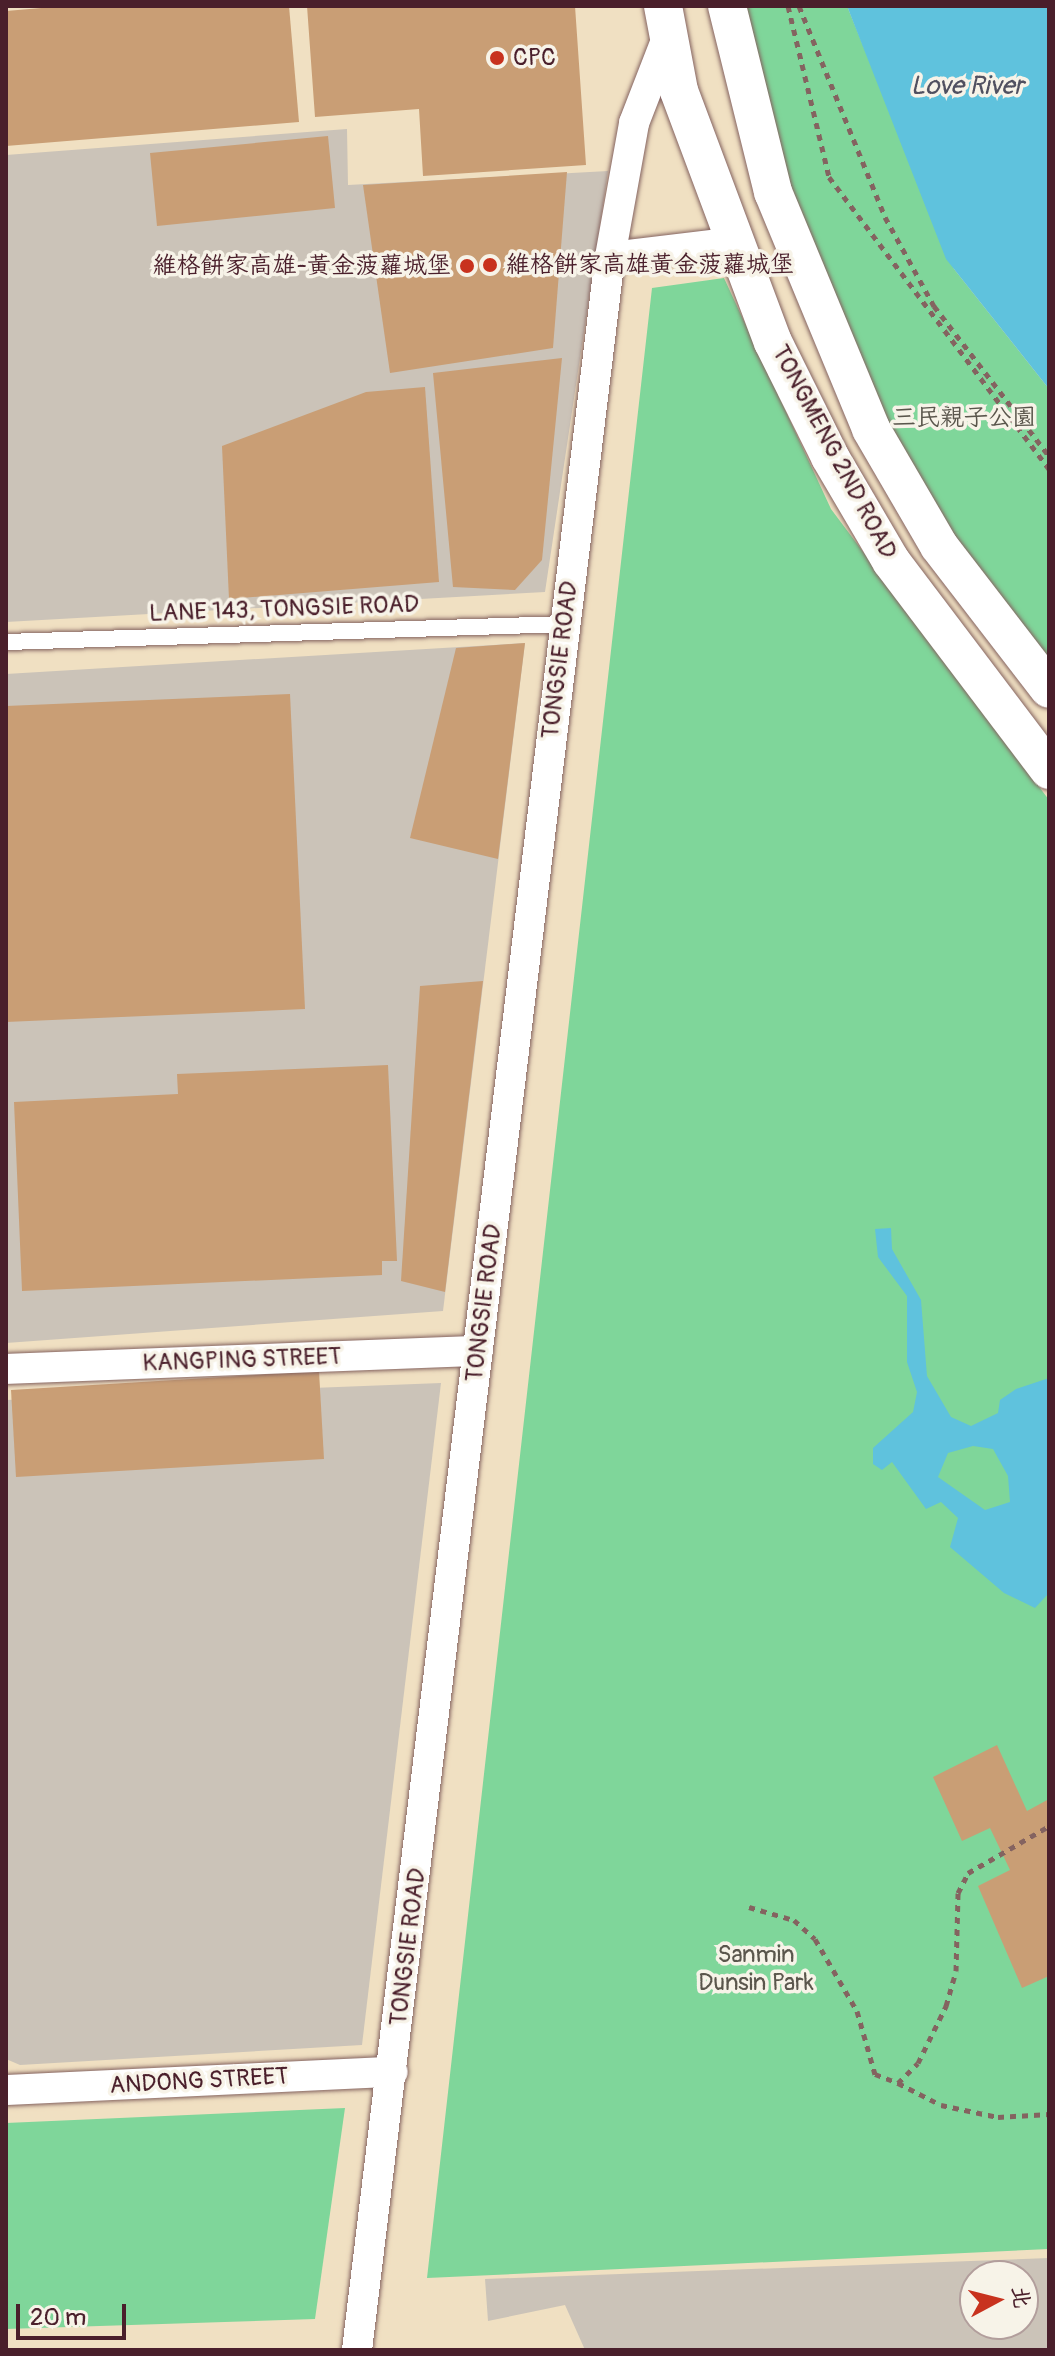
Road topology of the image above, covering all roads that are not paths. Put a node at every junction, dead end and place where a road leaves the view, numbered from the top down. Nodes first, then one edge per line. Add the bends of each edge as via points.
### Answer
1 (727, 6) edge
2 (670, 17) edge
3 (736, 242) junction
4 (610, 257) junction
5 (565, 624) junction
6 (6, 642) edge
7 (1049, 689) edge
8 (1049, 770) edge
9 (478, 1351) junction
10 (6, 1369) edge
11 (393, 2072) junction
12 (6, 2090) edge
13 (357, 2350) edge

1 - 7 street, TONGMENG 2ND ROAD via 773,192 871,429 939,546
2 - 3 street, TONGMENG 2ND ROAD
2 - 4 street, TONGSIE ROAD via 634,123
3 - 4 street
3 - 8 street, TONGMENG 2ND ROAD via 773,342 891,561
4 - 5 street, TONGSIE ROAD
5 - 6 lane, LANE 143, TONGSIE ROAD
5 - 9 street, TONGSIE ROAD
9 - 10 street, KANGPING STREET
9 - 11 street, TONGSIE ROAD
11 - 12 street, ANDONG STREET
11 - 13 street, TONGSIE ROAD

